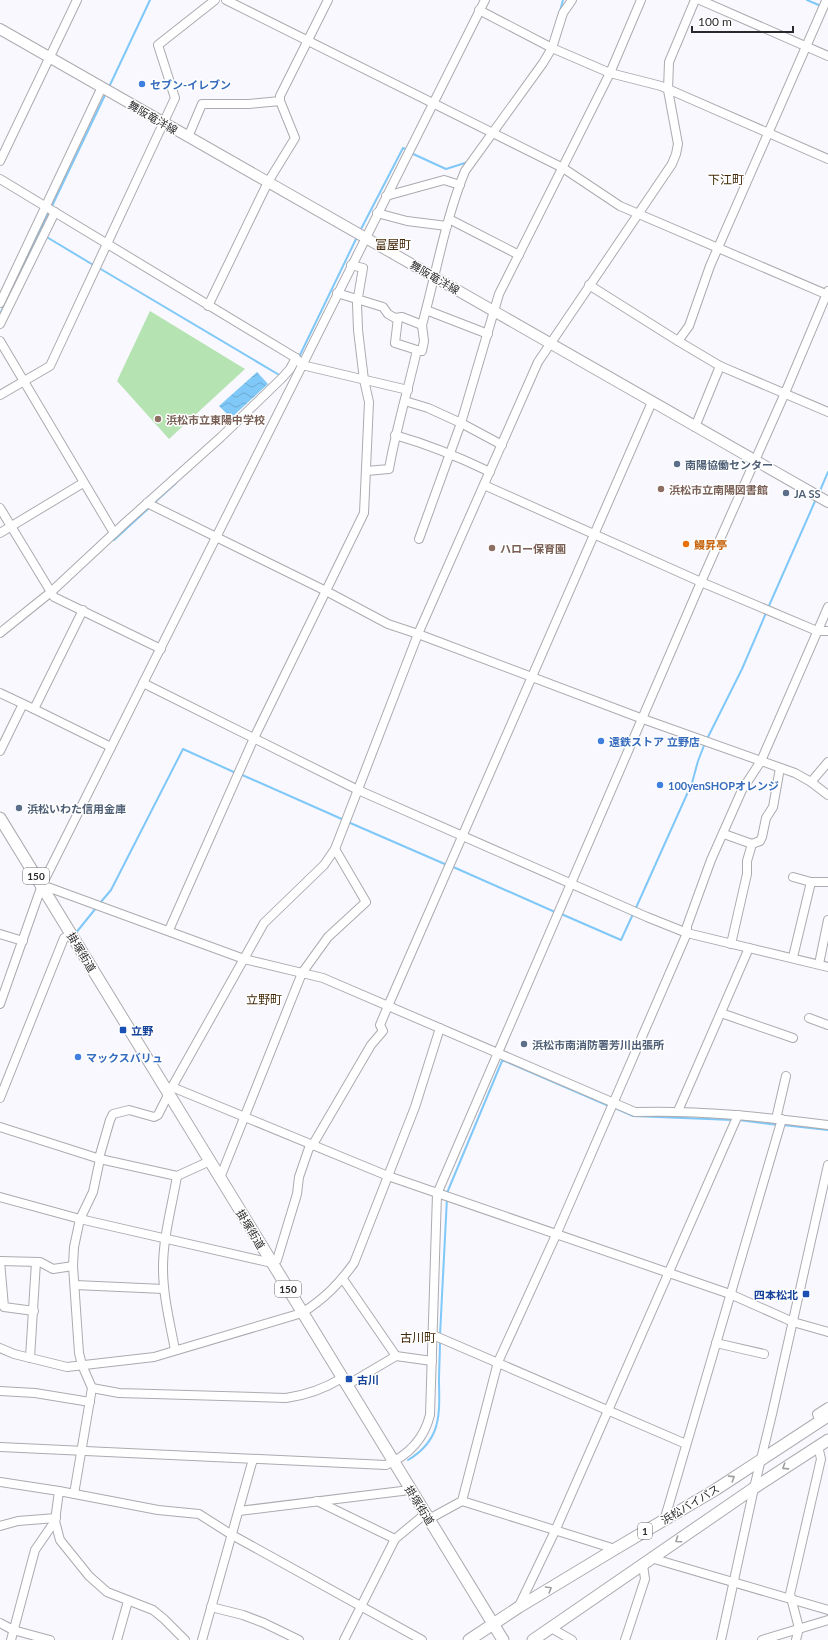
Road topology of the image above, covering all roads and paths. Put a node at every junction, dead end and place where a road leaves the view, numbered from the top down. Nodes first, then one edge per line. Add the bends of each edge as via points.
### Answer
1 (77, 0) edge
2 (214, 0) edge
3 (226, 0) edge
4 (328, 0) edge
5 (484, 0) edge
6 (572, 0) edge
7 (641, 0) edge
8 (695, 0) edge
9 (700, 0) edge
10 (826, 2) dead end
11 (479, 10) junction
12 (0, 29) edge
13 (308, 40) junction
14 (807, 47) junction
15 (552, 48) junction
16 (828, 56) edge
17 (49, 57) junction
18 (610, 74) junction
19 (101, 87) junction
20 (668, 90) junction
21 (280, 100) junction
22 (433, 103) junction
23 (164, 123) junction
24 (493, 133) junction
25 (769, 133) junction
26 (188, 137) junction
27 (828, 159) edge
28 (0, 161) edge
29 (563, 168) junction
30 (0, 179) edge
31 (268, 182) junction
32 (460, 185) junction
33 (386, 196) junction
34 (45, 206) junction
35 (55, 212) junction
36 (377, 213) junction
37 (638, 213) junction
38 (448, 223) junction
39 (365, 237) junction
40 (106, 245) junction
41 (719, 248) junction
42 (519, 254) junction
43 (351, 266) junction
44 (435, 278) junction
45 (589, 285) junction
46 (337, 293) junction
47 (827, 294) edge
48 (358, 301) junction
49 (0, 303) edge
50 (208, 306) junction
51 (426, 310) junction
52 (493, 311) junction
53 (398, 318) junction
54 (0, 324) edge
55 (422, 325) junction
56 (488, 334) junction
57 (0, 341) edge
58 (678, 341) junction
59 (551, 344) junction
60 (417, 350) junction
61 (296, 358) junction
62 (302, 365) junction
63 (720, 366) junction
64 (364, 380) junction
65 (24, 381) junction
66 (408, 390) junction
67 (785, 392) junction
68 (0, 395) edge
69 (405, 401) junction
70 (652, 402) junction
71 (828, 412) edge
72 (461, 423) junction
73 (695, 427) junction
74 (395, 435) junction
75 (502, 445) junction
76 (450, 453) junction
77 (755, 460) junction
78 (366, 471) junction
79 (490, 472) junction
80 (83, 483) junction
81 (484, 485) junction
82 (828, 502) edge
83 (147, 503) junction
84 (0, 508) edge
85 (11, 526) junction
86 (0, 533) edge
87 (114, 533) junction
88 (594, 533) junction
89 (216, 537) junction
90 (419, 539) dead end
91 (702, 582) junction
92 (326, 591) junction
93 (51, 592) junction
94 (828, 607) edge
95 (83, 610) junction
96 (817, 631) junction
97 (828, 631) edge
98 (0, 633) edge
99 (418, 634) junction
100 (160, 649) junction
101 (532, 677) junction
102 (143, 683) junction
103 (0, 693) edge
104 (23, 704) junction
105 (34, 710) junction
106 (643, 718) junction
107 (254, 738) junction
108 (111, 747) junction
109 (0, 751) edge
110 (761, 761) junction
111 (828, 762) edge
112 (780, 768) junction
113 (811, 782) junction
114 (358, 790) junction
115 (828, 795) edge
116 (0, 818) edge
117 (724, 834) junction
118 (463, 837) junction
119 (752, 844) junction
120 (335, 849) junction
121 (794, 877) dead end
122 (811, 882) junction
123 (828, 882) edge
124 (572, 884) junction
125 (42, 885) junction
126 (828, 920) edge
127 (169, 930) junction
128 (687, 933) junction
129 (0, 934) edge
130 (72, 935) junction
131 (22, 942) junction
132 (731, 944) junction
133 (749, 948) junction
134 (793, 957) junction
135 (244, 959) junction
136 (819, 964) junction
137 (828, 967) edge
138 (302, 973) junction
139 (0, 1004) edge
140 (388, 1006) junction
141 (722, 1013) junction
142 (809, 1018) dead end
143 (828, 1026) edge
144 (440, 1028) junction
145 (793, 1038) dead end
146 (498, 1053) junction
147 (786, 1076) dead end
148 (171, 1091) junction
149 (0, 1098) edge
150 (612, 1105) junction
151 (678, 1111) junction
152 (738, 1114) junction
153 (244, 1118) junction
154 (779, 1119) junction
155 (828, 1125) edge
156 (0, 1126) edge
157 (311, 1145) junction
158 (99, 1159) junction
159 (210, 1161) junction
160 (828, 1165) edge
161 (177, 1176) junction
162 (388, 1176) junction
163 (220, 1178) junction
164 (437, 1194) junction
165 (0, 1197) edge
166 (80, 1219) junction
167 (556, 1235) junction
168 (166, 1239) junction
169 (0, 1261) edge
170 (36, 1262) junction
171 (272, 1263) junction
172 (73, 1266) junction
173 (669, 1274) junction
174 (343, 1279) junction
175 (1, 1281) edge
176 (75, 1285) junction
177 (164, 1289) junction
178 (730, 1294) junction
179 (34, 1311) junction
180 (302, 1313) junction
181 (793, 1322) junction
182 (828, 1332) edge
183 (433, 1335) junction
184 (716, 1343) junction
185 (0, 1348) edge
186 (175, 1350) junction
187 (764, 1354) dead end
188 (396, 1356) junction
189 (30, 1358) junction
190 (432, 1361) junction
191 (498, 1362) junction
192 (82, 1365) junction
193 (345, 1382) junction
194 (92, 1388) junction
195 (0, 1391) edge
196 (90, 1402) junction
197 (828, 1407) edge
198 (609, 1410) junction
199 (824, 1419) edge
200 (828, 1440) edge
201 (686, 1444) junction
202 (818, 1446) junction
203 (0, 1447) edge
204 (82, 1450) junction
205 (825, 1457) edge
206 (253, 1459) junction
207 (761, 1459) junction
208 (393, 1462) junction
209 (0, 1482) edge
210 (754, 1488) junction
211 (410, 1490) junction
212 (59, 1491) junction
213 (74, 1494) junction
214 (317, 1501) junction
215 (462, 1501) junction
216 (239, 1511) junction
217 (427, 1517) junction
218 (56, 1519) junction
219 (664, 1521) junction
220 (0, 1526) edge
221 (555, 1531) junction
222 (232, 1535) junction
223 (395, 1539) junction
224 (615, 1549) junction
225 (647, 1562) junction
226 (733, 1582) junction
227 (791, 1599) junction
228 (128, 1601) junction
229 (361, 1607) junction
230 (519, 1607) junction
231 (211, 1608) junction
232 (828, 1610) edge
233 (828, 1620) edge
234 (0, 1622) edge
235 (493, 1624) junction
236 (551, 1628) junction
237 (799, 1628) junction
238 (13, 1630) junction
239 (11, 1640) edge
240 (50, 1640) edge
241 (117, 1640) edge
242 (185, 1640) edge
243 (202, 1640) edge
244 (299, 1640) edge
245 (344, 1640) edge
246 (422, 1640) edge
247 (469, 1640) edge
248 (503, 1640) edge
249 (533, 1640) edge
250 (572, 1640) edge
251 (625, 1640) edge
252 (721, 1640) edge
253 (762, 1640) edge
254 (796, 1640) edge

1 - 17 street
2 - 23 street via 158,45 175,98
3 - 13 street
4 - 13 street
5 - 11 street
6 - 15 street via 563,13
7 - 18 street
8 - 20 street via 669,62
9 - 14 street
10 - 14 street
11 - 15 street
11 - 22 street
12 - 17 main road, 舞阪竜洋線
13 - 21 street
13 - 22 street
14 - 16 street
14 - 25 street
15 - 18 street
15 - 24 street
17 - 19 main road, 舞阪竜洋線
17 - 28 street
18 - 20 street
18 - 29 street
19 - 23 main road, 舞阪竜洋線
19 - 34 street
20 - 25 street
20 - 37 street via 678,144 676,154 672,164
21 - 26 street via 249,104 202,104
21 - 31 street via 295,138
22 - 24 street
22 - 33 street
23 - 26 main road, 舞阪竜洋線
23 - 40 street
24 - 29 street
24 - 32 street via 465,171
25 - 27 street
25 - 41 street
26 - 31 main road, 舞阪竜洋線
29 - 37 street via 620,206
29 - 42 street
30 - 34 street
31 - 39 main road, 舞阪竜洋線
31 - 50 street
32 - 33 street via 444,180
32 - 38 street
33 - 36 street
34 - 35 street
34 - 49 street
35 - 40 street
35 - 54 street
36 - 38 street via 407,221
36 - 39 street
37 - 41 street
37 - 45 street
38 - 42 street
38 - 44 street
39 - 43 street
39 - 44 main road, 舞阪竜洋線
40 - 50 street
40 - 65 street via 50,366
41 - 47 street
41 - 58 street via 689,326
42 - 52 street
43 - 46 street
43 - 48 street via 363,268
44 - 51 street
44 - 52 main road, 舞阪竜洋線
45 - 58 street
45 - 59 street
46 - 48 street
46 - 62 street
47 - 67 street
48 - 53 street via 383,307 388,314
48 - 64 street via 358,330
50 - 61 street
51 - 55 street
51 - 56 street
52 - 56 street
52 - 59 main road, 舞阪竜洋線
53 - 55 street via 402,317
53 - 60 street via 395,343
55 - 60 street via 424,341 422,351
56 - 72 street
57 - 65 street
58 - 63 street
59 - 70 main road, 舞阪竜洋線
59 - 75 street via 538,362
60 - 66 street
61 - 62 street
61 - 83 street via 282,378
62 - 64 street
62 - 89 street
63 - 67 street
63 - 73 street
64 - 66 street
64 - 78 street via 369,402
65 - 68 street
65 - 80 street
66 - 69 street
67 - 71 street
67 - 77 street
69 - 72 street
69 - 74 street
70 - 73 main road, 舞阪竜洋線
70 - 88 street
72 - 75 street
72 - 76 street
73 - 77 main road, 舞阪竜洋線
74 - 76 street
74 - 78 street via 389,469
75 - 79 street
76 - 79 street
76 - 90 street
77 - 82 main road, 舞阪竜洋線
77 - 91 street
78 - 92 street via 364,513
79 - 81 street
80 - 85 street
80 - 87 street
81 - 88 street
81 - 99 street
83 - 87 street
83 - 89 street
84 - 85 street
85 - 86 street
85 - 93 street
87 - 93 street
88 - 91 street
88 - 101 street
89 - 92 street
89 - 100 street
91 - 96 street
91 - 106 street
92 - 99 street via 388,624
92 - 107 street
93 - 95 street via 54,597
93 - 98 street
94 - 96 street
95 - 100 street
95 - 105 street
96 - 97 street
96 - 110 street
99 - 101 street
99 - 114 street
100 - 102 street
101 - 106 street
101 - 118 street
102 - 107 street
102 - 108 street
103 - 104 street
104 - 105 street
104 - 109 street
105 - 108 street
106 - 110 street
106 - 124 street
107 - 114 street
107 - 127 street
108 - 125 street
110 - 112 street
110 - 117 street via 742,790
111 - 113 street
112 - 113 street
112 - 119 street via 772,807 766,818 762,837 760,841
113 - 115 street
114 - 118 street
114 - 120 street
116 - 125 highway, 掛塚街道 / 150
117 - 119 street
117 - 128 street via 698,893 686,926
118 - 124 street
118 - 140 street
119 - 132 street
120 - 135 street via 324,865 264,924
120 - 138 street via 366,902 328,937
121 - 122 street
122 - 123 street
122 - 134 street
124 - 128 street
124 - 146 street
125 - 127 street
125 - 130 highway, 掛塚街道 / 150
125 - 131 street
126 - 136 street
127 - 135 street
128 - 132 street
128 - 150 street
129 - 131 street
130 - 148 highway, 掛塚街道 / 150
130 - 149 street via 64,938
131 - 139 street
132 - 133 street
133 - 134 street
133 - 141 street
134 - 136 street
135 - 138 street
135 - 148 street
136 - 137 street
138 - 140 street via 323,978
138 - 153 street
140 - 144 street
140 - 157 street via 380,1025 383,1031 367,1051
141 - 145 street
141 - 151 street
142 - 143 street
144 - 146 street
144 - 162 street via 415,1107
146 - 150 street
146 - 164 street
147 - 154 street
148 - 153 street
148 - 158 street via 158,1115 154,1117 129,1110 113,1114
148 - 159 highway, 掛塚街道 / 150
150 - 151 street via 636,1112
150 - 167 street
151 - 152 street
152 - 154 street
152 - 173 street
153 - 157 street
153 - 163 street
154 - 155 street
154 - 178 street
156 - 158 street
157 - 162 street
157 - 171 street via 299,1177 297,1194 277,1260
158 - 161 street
158 - 166 street via 93,1192
159 - 161 street
159 - 163 highway, 掛塚街道 / 150
160 - 181 street
161 - 168 street
162 - 164 street
162 - 174 street via 354,1263
163 - 171 highway, 掛塚街道 / 150
164 - 167 street
164 - 183 street
165 - 166 street
166 - 168 street
166 - 172 street
167 - 173 street
167 - 191 street
168 - 171 street
168 - 177 street
169 - 170 street
169 - 175 street
170 - 172 street via 53,1269
170 - 179 street
171 - 180 highway, 掛塚街道 / 150
172 - 176 street
173 - 178 street
173 - 198 street
174 - 180 street via 321,1300
174 - 188 street
175 - 179 street via 4,1307
176 - 177 street
176 - 192 street
177 - 186 street
178 - 181 street
178 - 184 street
179 - 189 street
180 - 186 street
180 - 193 highway, 掛塚街道 / 150
181 - 182 street
181 - 207 street
183 - 190 street
183 - 191 street
184 - 187 street
184 - 201 street
185 - 189 street
186 - 192 street via 154,1357
188 - 190 street
188 - 193 street
189 - 192 street via 67,1367
190 - 208 street via 430,1415 425,1432 416,1445
191 - 198 street
191 - 215 street
192 - 194 street
193 - 194 street via 286,1398 119,1393
193 - 208 highway, 掛塚街道 / 150
194 - 196 street
195 - 196 street via 35,1393
196 - 204 street
197 - 199 street via 817,1414
198 - 201 street
198 - 221 street
199 - 207 highway, 浜松バイパス / 1
200 - 202 highway, 浜松バイパス / 1
201 - 219 street
202 - 205 street
202 -> 210 highway, 浜松バイパス / 1
203 - 204 street
204 - 206 street
204 - 213 street
205 - 227 street via 790,1594
206 - 208 street via 386,1465
206 - 216 street
207 - 210 street
219 -> 207 highway, 浜松バイパス / 1
208 - 211 highway, 掛塚街道 / 150
209 - 212 street
210 -> 225 highway, 浜松バイパス / 1
210 - 226 street
211 - 214 street
211 - 217 highway, 掛塚街道 / 150
212 - 213 street
212 - 218 street
213 - 222 street via 158,1510 199,1514
214 - 216 street
214 - 223 street
215 - 217 street
215 - 221 street
216 - 222 street
217 - 223 street
217 - 235 highway, 掛塚街道 / 150
218 - 220 street via 18,1520
218 - 228 street via 60,1540 89,1576 107,1592
218 - 238 street via 35,1550
219 - 224 highway, 浜松バイパス / 1
221 - 224 street
221 - 230 street
222 - 229 street
222 - 231 street
223 - 229 street
230 -> 224 highway, 浜松バイパス / 1
225 - 226 street
225 - 236 highway, 浜松バイパス / 1
225 - 251 street
226 - 227 street
226 - 252 street
227 - 232 street
227 - 237 street
228 - 241 street
228 - 242 street via 153,1610
229 - 245 street
229 - 246 street
230 - 235 highway, 浜松バイパス / 1
231 - 243 street
231 - 244 street via 243,1615
233 - 237 street
234 - 238 street
235 - 247 highway, 浜松バイパス / 1
235 - 248 highway, 掛塚街道 / 150
236 - 249 highway, 浜松バイパス / 1
236 - 250 street
237 - 253 street
237 - 254 street
238 - 239 street
238 - 240 street

